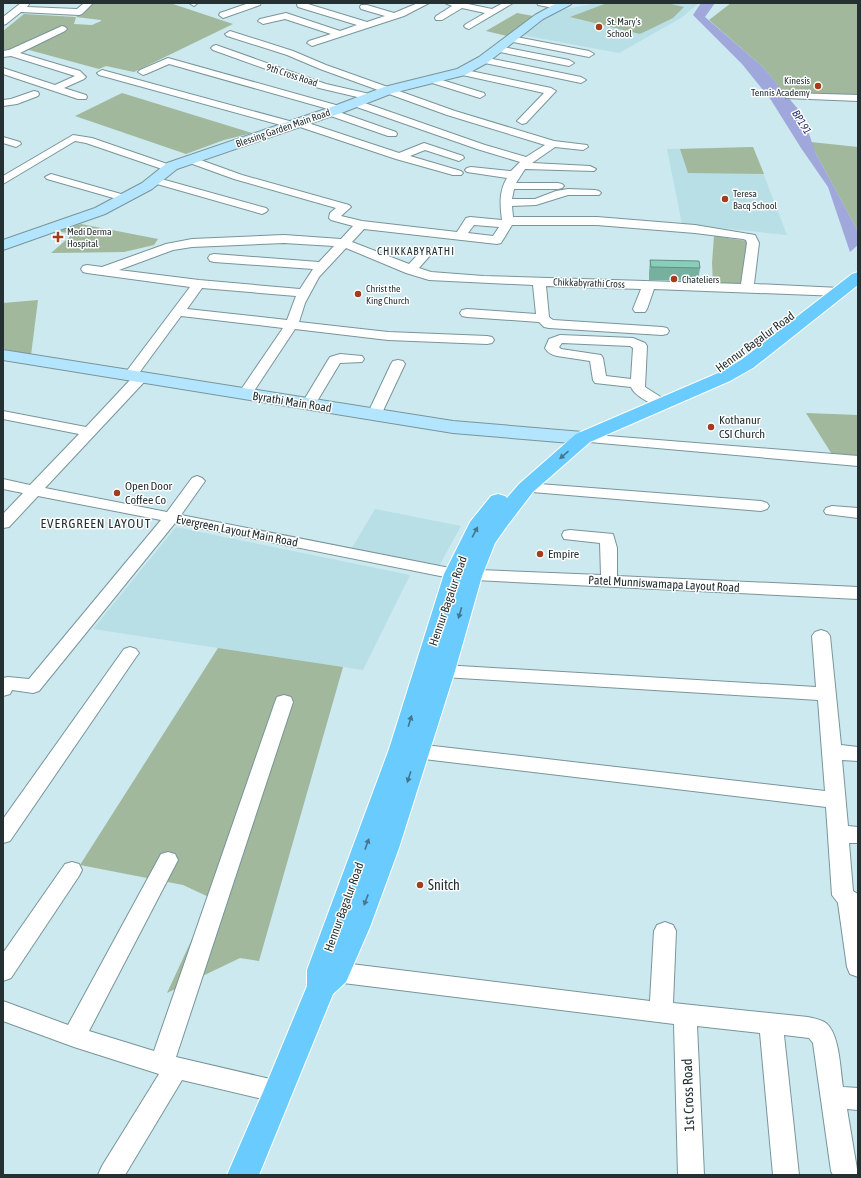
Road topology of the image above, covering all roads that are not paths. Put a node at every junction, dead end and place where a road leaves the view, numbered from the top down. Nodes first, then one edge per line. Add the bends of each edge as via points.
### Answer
1 (89, 3) edge
2 (257, 3) edge
3 (398, 3) edge
4 (425, 3) edge
5 (449, 3) edge
6 (509, 3) edge
7 (542, 3) edge
8 (301, 4) edge
9 (463, 4) edge
10 (566, 5) edge
11 (23, 6) edge
12 (364, 7) dead end
13 (415, 8) junction
14 (493, 12) junction
15 (223, 15) dead end
16 (393, 16) junction
17 (438, 18) dead end
18 (4, 20) edge
19 (263, 21) dead end
20 (366, 25) junction
21 (469, 26) dead end
22 (62, 29) dead end
23 (230, 34) dead end
24 (340, 34) junction
25 (511, 39) junction
26 (312, 43) dead end
27 (216, 48) dead end
28 (498, 49) junction
29 (7, 54) edge
30 (589, 54) dead end
31 (483, 60) junction
32 (569, 63) dead end
33 (3, 71) edge
34 (143, 72) dead end
35 (461, 72) junction
36 (102, 73) dead end
37 (432, 80) junction
38 (581, 80) dead end
39 (55, 88) junction
40 (389, 90) junction
41 (34, 94) dead end
42 (480, 96) dead end
43 (790, 96) dead end
44 (82, 97) dead end
45 (370, 97) junction
46 (858, 98) edge
47 (355, 103) junction
48 (4, 104) edge
49 (334, 110) junction
50 (522, 121) dead end
51 (295, 124) junction
52 (392, 134) dead end
53 (3, 140) edge
54 (16, 144) dead end
55 (553, 144) junction
56 (583, 147) dead end
57 (400, 157) junction
58 (459, 158) dead end
59 (191, 160) junction
60 (527, 162) junction
61 (592, 165) dead end
62 (169, 168) junction
63 (471, 170) dead end
64 (457, 173) dead end
65 (51, 177) dead end
66 (154, 180) junction
67 (511, 180) junction
68 (3, 181) edge
69 (558, 186) dead end
70 (595, 193) dead end
71 (124, 198) junction
72 (504, 203) junction
73 (262, 210) dead end
74 (507, 222) junction
75 (362, 225) junction
76 (460, 236) junction
77 (4, 242) edge
78 (343, 244) junction
79 (214, 258) dead end
80 (324, 266) junction
81 (87, 268) dead end
82 (857, 269) edge
83 (106, 270) junction
84 (410, 270) junction
85 (599, 270) dead end
86 (427, 276) junction
87 (539, 281) junction
88 (598, 283) junction
89 (199, 284) junction
90 (649, 285) junction
91 (747, 288) junction
92 (831, 292) junction
93 (304, 293) junction
94 (640, 309) dead end
95 (177, 312) junction
96 (467, 314) dead end
97 (543, 318) junction
98 (292, 324) junction
99 (662, 331) dead end
100 (487, 340) dead end
101 (3, 355) edge
102 (357, 359) dead end
103 (398, 364) dead end
104 (135, 376) junction
105 (245, 394) junction
106 (650, 395) junction
107 (308, 405) junction
108 (3, 415) edge
109 (374, 415) junction
110 (90, 432) junction
111 (573, 437) junction
112 (858, 462) edge
113 (196, 481) dead end
114 (3, 484) edge
115 (526, 488) junction
116 (34, 490) junction
117 (761, 506) dead end
118 (832, 511) dead end
119 (858, 513) edge
120 (171, 518) junction
121 (3, 522) edge
122 (570, 535) dead end
123 (463, 575) junction
124 (609, 581) junction
125 (858, 593) edge
126 (821, 636) dead end
127 (130, 654) dead end
128 (443, 671) junction
129 (5, 685) edge
130 (826, 694) junction
131 (284, 702) dead end
132 (409, 750) junction
133 (832, 752) junction
134 (858, 754) edge
135 (836, 800) junction
136 (848, 834) edge
137 (3, 835) edge
138 (168, 860) dead end
139 (72, 870) dead end
140 (853, 901) edge
141 (665, 931) dead end
142 (858, 968) edge
143 (3, 972) edge
144 (326, 976) junction
145 (3, 1011) edge
146 (661, 1013) junction
147 (685, 1016) junction
148 (772, 1024) junction
149 (74, 1037) junction
150 (169, 1066) junction
151 (280, 1092) junction
152 (833, 1097) junction
153 (858, 1099) edge
154 (111, 1175) edge
155 (243, 1175) edge
156 (691, 1175) edge
157 (786, 1175) edge
158 (847, 1175) edge

1 - 11 street via 78,12
2 - 15 street
3 - 13 street
4 - 13 street
5 - 9 street
6 - 14 street
7 - 10 street
8 - 20 street
9 - 14 street
9 - 17 street
10 - 25 main road, Blessing Garden Main Road via 539,17
11 - 18 street
12 - 16 street
13 - 16 street
14 - 21 street
16 - 20 street
19 - 24 street via 286,16
20 - 24 street
22 - 29 street
23 - 40 street via 290,53
24 - 26 street
25 - 28 main road, Blessing Garden Main Road
25 - 30 street
27 - 45 street, 9th Cross Road via 323,86
28 - 31 main road, Blessing Garden Main Road
28 - 32 street
29 - 39 street via 81,75 79,79
31 - 35 main road, Blessing Garden Main Road
31 - 38 street
33 - 39 street
34 - 49 street via 168,61
35 - 37 main road, Blessing Garden Main Road
35 - 50 street via 551,91
36 - 51 street
37 - 40 main road, Blessing Garden Main Road
37 - 42 street
39 - 44 street
40 - 45 main road, Blessing Garden Main Road
40 - 55 street via 451,113
41 - 48 street
43 - 46 street
45 - 47 main road, Blessing Garden Main Road
47 - 49 main road, Blessing Garden Main Road
47 - 60 street
49 - 51 main road, Blessing Garden Main Road
49 - 52 street
51 - 57 street
51 - 59 main road, Blessing Garden Main Road
53 - 54 street
55 - 56 street
55 - 60 street
57 - 58 street via 424,146
57 - 64 street
59 - 62 main road, Blessing Garden Main Road
59 - 75 street via 238,177 345,207 335,218
60 - 61 street
60 - 67 street
62 - 66 main road, Blessing Garden Main Road
62 - 68 street via 88,140 74,138
63 - 67 street
65 - 71 street
66 - 71 main road, Blessing Garden Main Road
66 - 73 street
67 - 69 street
67 - 72 street
70 - 72 street via 560,193 536,202
71 - 77 main road, Blessing Garden Main Road via 100,211
72 - 74 street
74 - 76 street via 470,221
74 - 76 street via 496,245
74 - 91 street via 597,221 744,236 751,238 753,243
75 - 76 street
75 - 78 street
78 - 80 street
78 - 83 street, Chikkabyrathi Cross via 284,239 192,243 170,247
78 - 84 street, Chikkabyrathi Cross
79 - 80 street
80 - 93 street via 314,276
81 - 83 street
82 - 92 main road, Hennur Bagalur Road
83 - 89 street
84 - 86 street, Chikkabyrathi Cross
84 - 86 street via 430,256
85 - 88 street
86 - 87 street, Chikkabyrathi Cross via 484,276
87 - 88 street, Chikkabyrathi Cross
87 - 97 street
88 - 90 street, Chikkabyrathi Cross
89 - 93 street
89 - 95 street
90 - 91 street, Chikkabyrathi Cross
90 - 94 street
91 - 92 street, Chikkabyrathi Cross
92 - 106 main road, Hennur Bagalur Road via 725,367
93 - 98 street
95 - 98 street
95 - 104 street
96 - 97 street
97 - 99 street via 549,324
98 - 100 street via 388,336
98 - 105 street
101 - 104 main road, Byrathi Main Road
102 - 107 street via 335,360
103 - 109 street
104 - 105 main road, Byrathi Main Road
104 - 110 street
105 - 107 main road, Byrathi Main Road
106 - 106 street via 640,346 636,343 560,339 554,342 552,348 557,352 596,358 600,380
106 - 111 main road, Hennur Bagalur Road via 595,421
107 - 109 main road, Byrathi Main Road
108 - 110 street
109 - 111 main road, Byrathi Main Road via 453,427
110 - 116 street
111 - 112 street
111 -> 115 main road, Hennur Bagalur Road
123 -> 111 main road, Hennur Bagalur Road via 477,527 502,494
113 - 120 street
114 - 116 street, Evergreen Layout Main Road
115 - 117 street
115 - 123 main road, Hennur Bagalur Road
116 - 120 street, Evergreen Layout Main Road
116 - 121 street
118 - 119 street
120 - 123 street, Evergreen Layout Main Road
120 - 129 street via 33,686
122 - 124 street via 607,538
123 - 124 street, Patel Munniswamapa Layout Road
123 -> 128 main road, Hennur Bagalur Road
132 -> 123 main road, Hennur Bagalur Road
124 - 125 street, Patel Munniswamapa Layout Road
126 - 130 street
127 - 137 street
128 - 130 street
128 - 132 main road, Hennur Bagalur Road
130 - 133 street
131 - 150 street
132 - 135 street
132 - 144 main road, Hennur Bagalur Road via 386,848 356,927
133 - 134 street
133 - 135 street
135 - 136 street
136 - 140 street via 843,895
138 - 149 street
139 - 143 street
140 - 142 street
141 - 146 street
144 - 146 street
144 - 151 main road, Hennur Bagalur Road
145 - 149 street
146 - 147 street
147 - 148 street
147 - 156 street, 1st Cross Road
148 - 152 street via 817,1030 824,1039
148 - 157 street
149 - 150 street
150 - 151 street
150 - 154 street
151 - 155 main road, Hennur Bagalur Road
152 - 153 street
152 - 158 street via 844,1170

